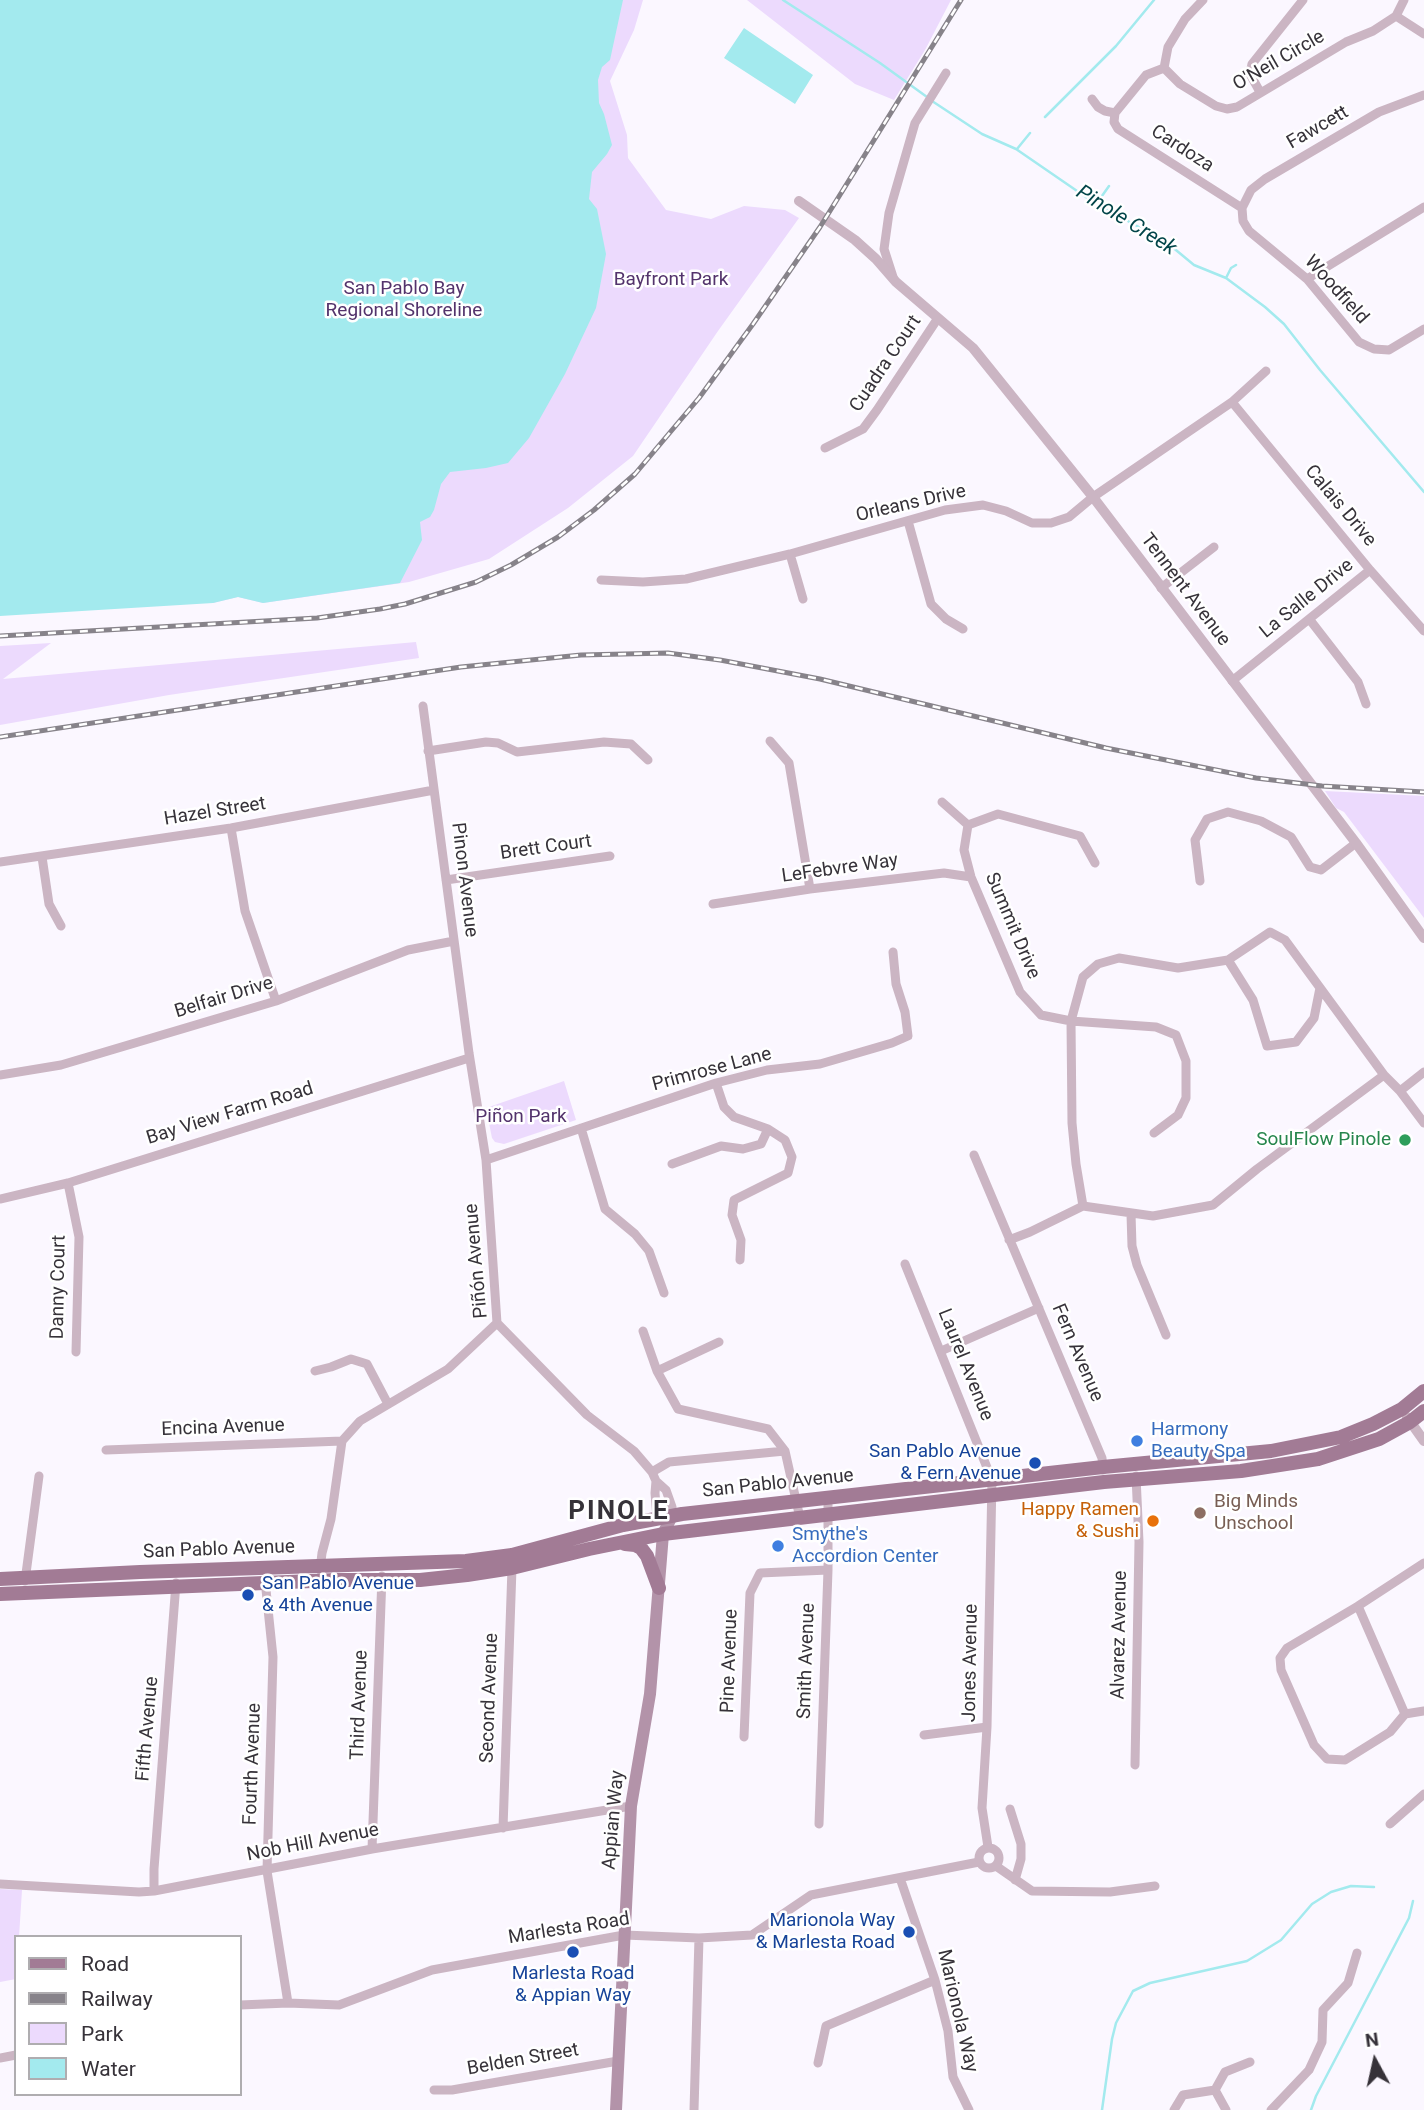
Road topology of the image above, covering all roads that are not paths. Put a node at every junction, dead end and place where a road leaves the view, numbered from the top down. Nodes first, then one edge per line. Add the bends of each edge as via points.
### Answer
1 (1203, 0) edge
2 (1303, 0) edge
3 (1404, 0) edge
4 (1396, 16) junction
5 (1424, 34) edge
6 (1164, 68) junction
7 (946, 73) dead end
8 (1260, 92) junction
9 (1424, 95) edge
10 (1092, 99) dead end
11 (1115, 113) junction
12 (799, 201) dead end
13 (1424, 207) edge
14 (1242, 208) junction
15 (1307, 279) junction
16 (896, 282) junction
17 (938, 318) junction
18 (1424, 329) edge
19 (1266, 371) dead end
20 (1232, 402) junction
21 (825, 448) dead end
22 (1093, 497) junction
23 (908, 521) junction
24 (1214, 547) dead end
25 (790, 554) junction
26 (1370, 570) junction
27 (601, 580) dead end
28 (1161, 588) junction
29 (803, 599) dead end
30 (1310, 620) junction
31 (963, 629) dead end
32 (1424, 631) edge
33 (1232, 681) junction
34 (1366, 704) dead end
35 (424, 706) dead end
36 (770, 741) dead end
37 (428, 751) junction
38 (648, 760) dead end
39 (434, 790) junction
40 (942, 802) dead end
41 (968, 825) junction
42 (231, 828) junction
43 (1356, 843) junction
44 (610, 856) dead end
45 (42, 857) junction
46 (0, 862) edge
47 (1095, 863) dead end
48 (971, 877) junction
49 (446, 880) junction
50 (1200, 881) dead end
51 (810, 889) junction
52 (713, 904) dead end
53 (61, 926) dead end
54 (1424, 938) edge
55 (454, 941) junction
56 (892, 952) dead end
57 (1228, 960) junction
58 (1320, 988) junction
59 (276, 1001) junction
60 (1072, 1021) junction
61 (469, 1058) junction
62 (1424, 1072) edge
63 (0, 1075) edge
64 (1384, 1075) junction
65 (716, 1083) junction
66 (1400, 1091) junction
67 (1424, 1123) edge
68 (582, 1128) junction
69 (768, 1129) junction
70 (1154, 1133) dead end
71 (974, 1155) dead end
72 (486, 1160) junction
73 (672, 1164) dead end
74 (68, 1182) junction
75 (0, 1199) edge
76 (1083, 1206) junction
77 (1131, 1214) junction
78 (1009, 1240) junction
79 (740, 1260) dead end
80 (905, 1264) dead end
81 (664, 1293) dead end
82 (1039, 1308) junction
83 (497, 1323) junction
84 (643, 1331) dead end
85 (1166, 1335) dead end
86 (719, 1342) dead end
87 (941, 1350) junction
88 (76, 1352) dead end
89 (315, 1371) dead end
90 (657, 1371) junction
91 (1424, 1391) edge
92 (388, 1404) junction
93 (1402, 1409) junction
94 (1424, 1411) edge
95 (1410, 1422) junction
96 (342, 1441) junction
97 (1424, 1441) edge
98 (106, 1450) dead end
99 (785, 1451) junction
100 (1135, 1464) junction
101 (1103, 1474) junction
102 (39, 1476) dead end
103 (654, 1476) junction
104 (1136, 1479) junction
105 (992, 1487) junction
106 (828, 1499) junction
107 (798, 1500) junction
108 (829, 1515) junction
109 (672, 1516) junction
110 (657, 1518) junction
111 (800, 1518) junction
112 (663, 1534) junction
113 (617, 1542) junction
114 (382, 1563) junction
115 (1424, 1563) edge
116 (512, 1568) junction
117 (176, 1570) junction
118 (828, 1570) junction
119 (320, 1573) junction
120 (265, 1575) junction
121 (26, 1578) junction
122 (0, 1579) edge
123 (382, 1579) junction
124 (176, 1586) junction
125 (659, 1588) junction
126 (24, 1593) junction
127 (0, 1594) edge
128 (1358, 1606) junction
129 (1424, 1711) edge
130 (1405, 1714) junction
131 (987, 1727) junction
132 (924, 1735) dead end
133 (744, 1737) dead end
134 (1135, 1765) dead end
135 (1424, 1794) edge
136 (631, 1806) junction
137 (1010, 1809) dead end
138 (819, 1824) dead end
139 (1390, 1824) dead end
140 (503, 1828) junction
141 (988, 1847) junction
142 (372, 1849) junction
143 (979, 1862) junction
144 (996, 1866) junction
145 (267, 1871) junction
146 (900, 1878) junction
147 (1015, 1880) junction
148 (0, 1884) edge
149 (1155, 1886) dead end
150 (154, 1891) junction
151 (624, 1935) junction
152 (699, 1938) junction
153 (1357, 1953) dead end
154 (935, 1980) junction
155 (288, 2003) junction
156 (242, 2006) edge
157 (618, 2061) junction
158 (1250, 2062) dead end
159 (818, 2063) dead end
160 (434, 2090) dead end
161 (1215, 2090) junction
162 (616, 2110) edge
163 (694, 2110) edge
164 (969, 2110) edge
165 (1174, 2110) edge
166 (1226, 2110) edge
167 (1271, 2110) edge

1 - 6 street via 1168,47
2 - 8 street via 1252,64 1250,74
3 - 4 street
4 - 5 street
4 - 8 street, O'Neil Circle
6 - 8 street, O'Neil Circle via 1216,106 1237,107
6 - 11 street via 1146,75
7 - 16 street via 915,123 890,213 884,255
9 - 14 street, Fawcett via 1379,112 1265,179 1251,190
10 - 11 street via 1098,107
11 - 14 street, Cardoza via 1118,129
12 - 16 street, Tennent Avenue via 855,240
13 - 15 street
14 - 15 street, Woodfield via 1249,231
15 - 18 street, Woodfield via 1359,342 1374,349 1389,349
16 - 17 street, Tennent Avenue
17 - 21 street, Cuadra Court via 863,429
17 - 22 street, Tennent Avenue via 973,348
19 - 20 street, Orleans Drive
20 - 22 street, Orleans Drive
20 - 26 street, Calais Drive
22 - 23 street, Orleans Drive via 1069,517 1051,523 1032,523 983,505
22 - 28 street, Tennent Avenue
23 - 25 street, Orleans Drive
23 - 31 street via 931,604
24 - 28 street
25 - 27 street, Orleans Drive via 686,579
25 - 29 street
26 - 30 street, La Salle Drive
26 - 32 street, Calais Drive
28 - 33 street, Tennent Avenue
30 - 33 street, La Salle Drive
30 - 34 street via 1358,681
33 - 43 street, Tennent Avenue
35 - 37 street, Pinon Avenue
36 - 51 street via 789,763
37 - 38 street via 486,742 516,752 604,742 631,744
37 - 39 street, Pinon Avenue
39 - 42 street, Hazel Street
39 - 49 street, Pinon Avenue
40 - 41 street
41 - 47 street via 998,814 1080,836
41 - 48 street, Summit Drive via 964,850
42 - 45 street, Hazel Street
42 - 59 street via 245,911
43 - 50 street via 1321,870 1310,867 1292,837 1261,821 1228,812 1207,819 1195,840
43 - 54 street, Tennent Avenue
44 - 49 street, Brett Court
45 - 46 street, Hazel Street
45 - 53 street via 49,904
48 - 51 street, LeFebvre Way via 944,873
48 - 60 street, Summit Drive via 1020,992 1041,1015
49 - 55 street, Pinon Avenue
51 - 52 street, LeFebvre Way
55 - 59 street, Belfair Drive via 408,950
55 - 61 street, Pinon Avenue
56 - 65 street, Primrose Lane via 908,1035 892,1044 820,1064 767,1070
57 - 58 street via 1270,932 1285,940
57 - 58 street via 1253,1000 1267,1046 1296,1042 1314,1018
57 - 60 street via 1178,968 1119,958 1098,964 1083,977
58 - 64 street
59 - 63 street, Belfair Drive via 61,1065
60 - 70 street, Summit Drive via 1156,1027 1176,1035 1186,1062 1186,1098 1178,1115
60 - 76 street via 1072,1123
61 - 72 street, Piñón Avenue
61 - 74 street, Bay View Farm Road
62 - 66 street
64 - 66 street
64 - 77 street via 1213,1205 1153,1216
65 - 68 street, Primrose Lane
65 - 69 street via 724,1107 734,1117
66 - 67 street
68 - 72 street, Primrose Lane
68 - 81 street via 605,1209 649,1251
69 - 73 street via 761,1144 743,1149 721,1146
69 - 79 street via 785,1140 792,1157 788,1173 734,1200 732,1216 741,1240
71 - 78 street, Fern Avenue
72 - 83 street, Piñón Avenue
74 - 75 street, Bay View Farm Road
74 - 88 street, Danny Court via 79,1237
76 - 77 street
76 - 78 street
77 - 85 street via 1137,1265
78 - 82 street, Fern Avenue
80 - 87 street, Laurel Avenue
82 - 87 street
82 - 101 street, Fern Avenue via 1102,1458
83 - 92 street via 448,1369
83 - 103 street, Piñón Avenue via 587,1415 634,1451
84 - 90 street
86 - 90 street
87 - 105 street, Laurel Avenue
89 - 92 street via 351,1359 367,1364
90 - 99 street via 678,1409 768,1429
91 - 93 main road, San Pablo Avenue
92 - 96 street via 360,1421
93 - 95 street
93 - 100 main road, San Pablo Avenue via 1341,1437 1261,1453
94 - 95 main road, San Pablo Avenue
95 - 97 street
95 - 104 main road, San Pablo Avenue via 1379,1439 1318,1459 1241,1471
96 - 98 street, Encina Avenue
96 - 119 street
99 - 103 street via 669,1462
99 - 107 street
100 - 101 main road, San Pablo Avenue
100 - 104 street, Alvarez Avenue
101 - 104 main road, San Pablo Avenue
101 - 105 main road, San Pablo Avenue
102 - 121 street
103 - 109 street, Piñón Avenue via 666,1490
103 - 110 street
104 - 134 street, Alvarez Avenue
105 - 106 main road, San Pablo Avenue
105 - 108 main road, San Pablo Avenue
105 - 131 street, Jones Avenue
106 - 107 main road, San Pablo Avenue
106 - 108 street, Smith Avenue
107 - 109 main road, San Pablo Avenue
107 - 111 street
108 - 111 main road, San Pablo Avenue
108 - 118 street, Smith Avenue
109 - 110 main road, San Pablo Avenue
109 - 112 main road, Appian Way
110 - 112 main road, Appian Way
110 - 114 main road, San Pablo Avenue via 512,1555
111 - 112 main road, San Pablo Avenue
112 - 113 main road, San Pablo Avenue
112 - 125 main road, Appian Way
113 - 116 main road, San Pablo Avenue
113 - 125 main road via 642,1548
114 - 119 main road, San Pablo Avenue
114 - 123 street, Third Avenue
115 - 128 street
116 - 123 main road, San Pablo Avenue via 420,1580
116 - 140 street, Second Avenue
117 - 120 main road, San Pablo Avenue
117 - 121 main road, San Pablo Avenue
117 - 124 street, Fifth Avenue
118 - 133 street, Pine Avenue via 760,1573 750,1593
118 - 138 street, Smith Avenue
119 - 120 main road, San Pablo Avenue
119 - 123 main road, San Pablo Avenue
120 - 124 main road, San Pablo Avenue
120 - 145 street, Fourth Avenue via 273,1664
121 - 122 main road, San Pablo Avenue
121 - 126 street
123 - 142 street, Third Avenue
124 - 126 main road, San Pablo Avenue
124 - 150 street, Fifth Avenue
125 - 136 main road, Appian Way via 650,1694
126 - 127 main road, San Pablo Avenue
128 - 130 street
128 - 130 street via 1287,1648 1280,1658 1285,1680 1314,1745 1327,1759 1345,1760 1390,1732
129 - 130 street
131 - 132 street
131 - 141 street, Jones Avenue via 982,1808
135 - 139 street
136 - 140 street, Nob Hill Avenue
136 - 151 main road, Appian Way
137 - 147 street via 1021,1844
140 - 142 street, Nob Hill Avenue
141 - 143 street via 980,1853
141 - 144 street via 998,1853
142 - 145 street, Nob Hill Avenue
143 - 144 street via 987,1868
143 - 146 street, Marlesta Road
144 - 147 street
145 - 150 street, Nob Hill Avenue
145 - 155 street, Fourth Avenue
146 - 152 street, Marlesta Road via 811,1895 752,1935
146 - 154 street, Marionola Way
147 - 149 street via 1032,1891 1110,1892
148 - 150 street, Nob Hill Avenue
151 - 152 street, Marlesta Road
151 - 155 street, Marlesta Road via 432,1970 340,2006
151 - 157 main road, Appian Way
152 - 163 street
153 - 167 street via 1348,1983 1323,2010 1322,2042 1309,2070
154 - 159 street via 826,2026
154 - 164 street, Marionola Way via 953,2077
155 - 156 street, Marlesta Road
157 - 160 street, Belden Street
157 - 162 main road, Appian Way
158 - 161 street via 1225,2071
161 - 165 street via 1183,2095
161 - 166 street

